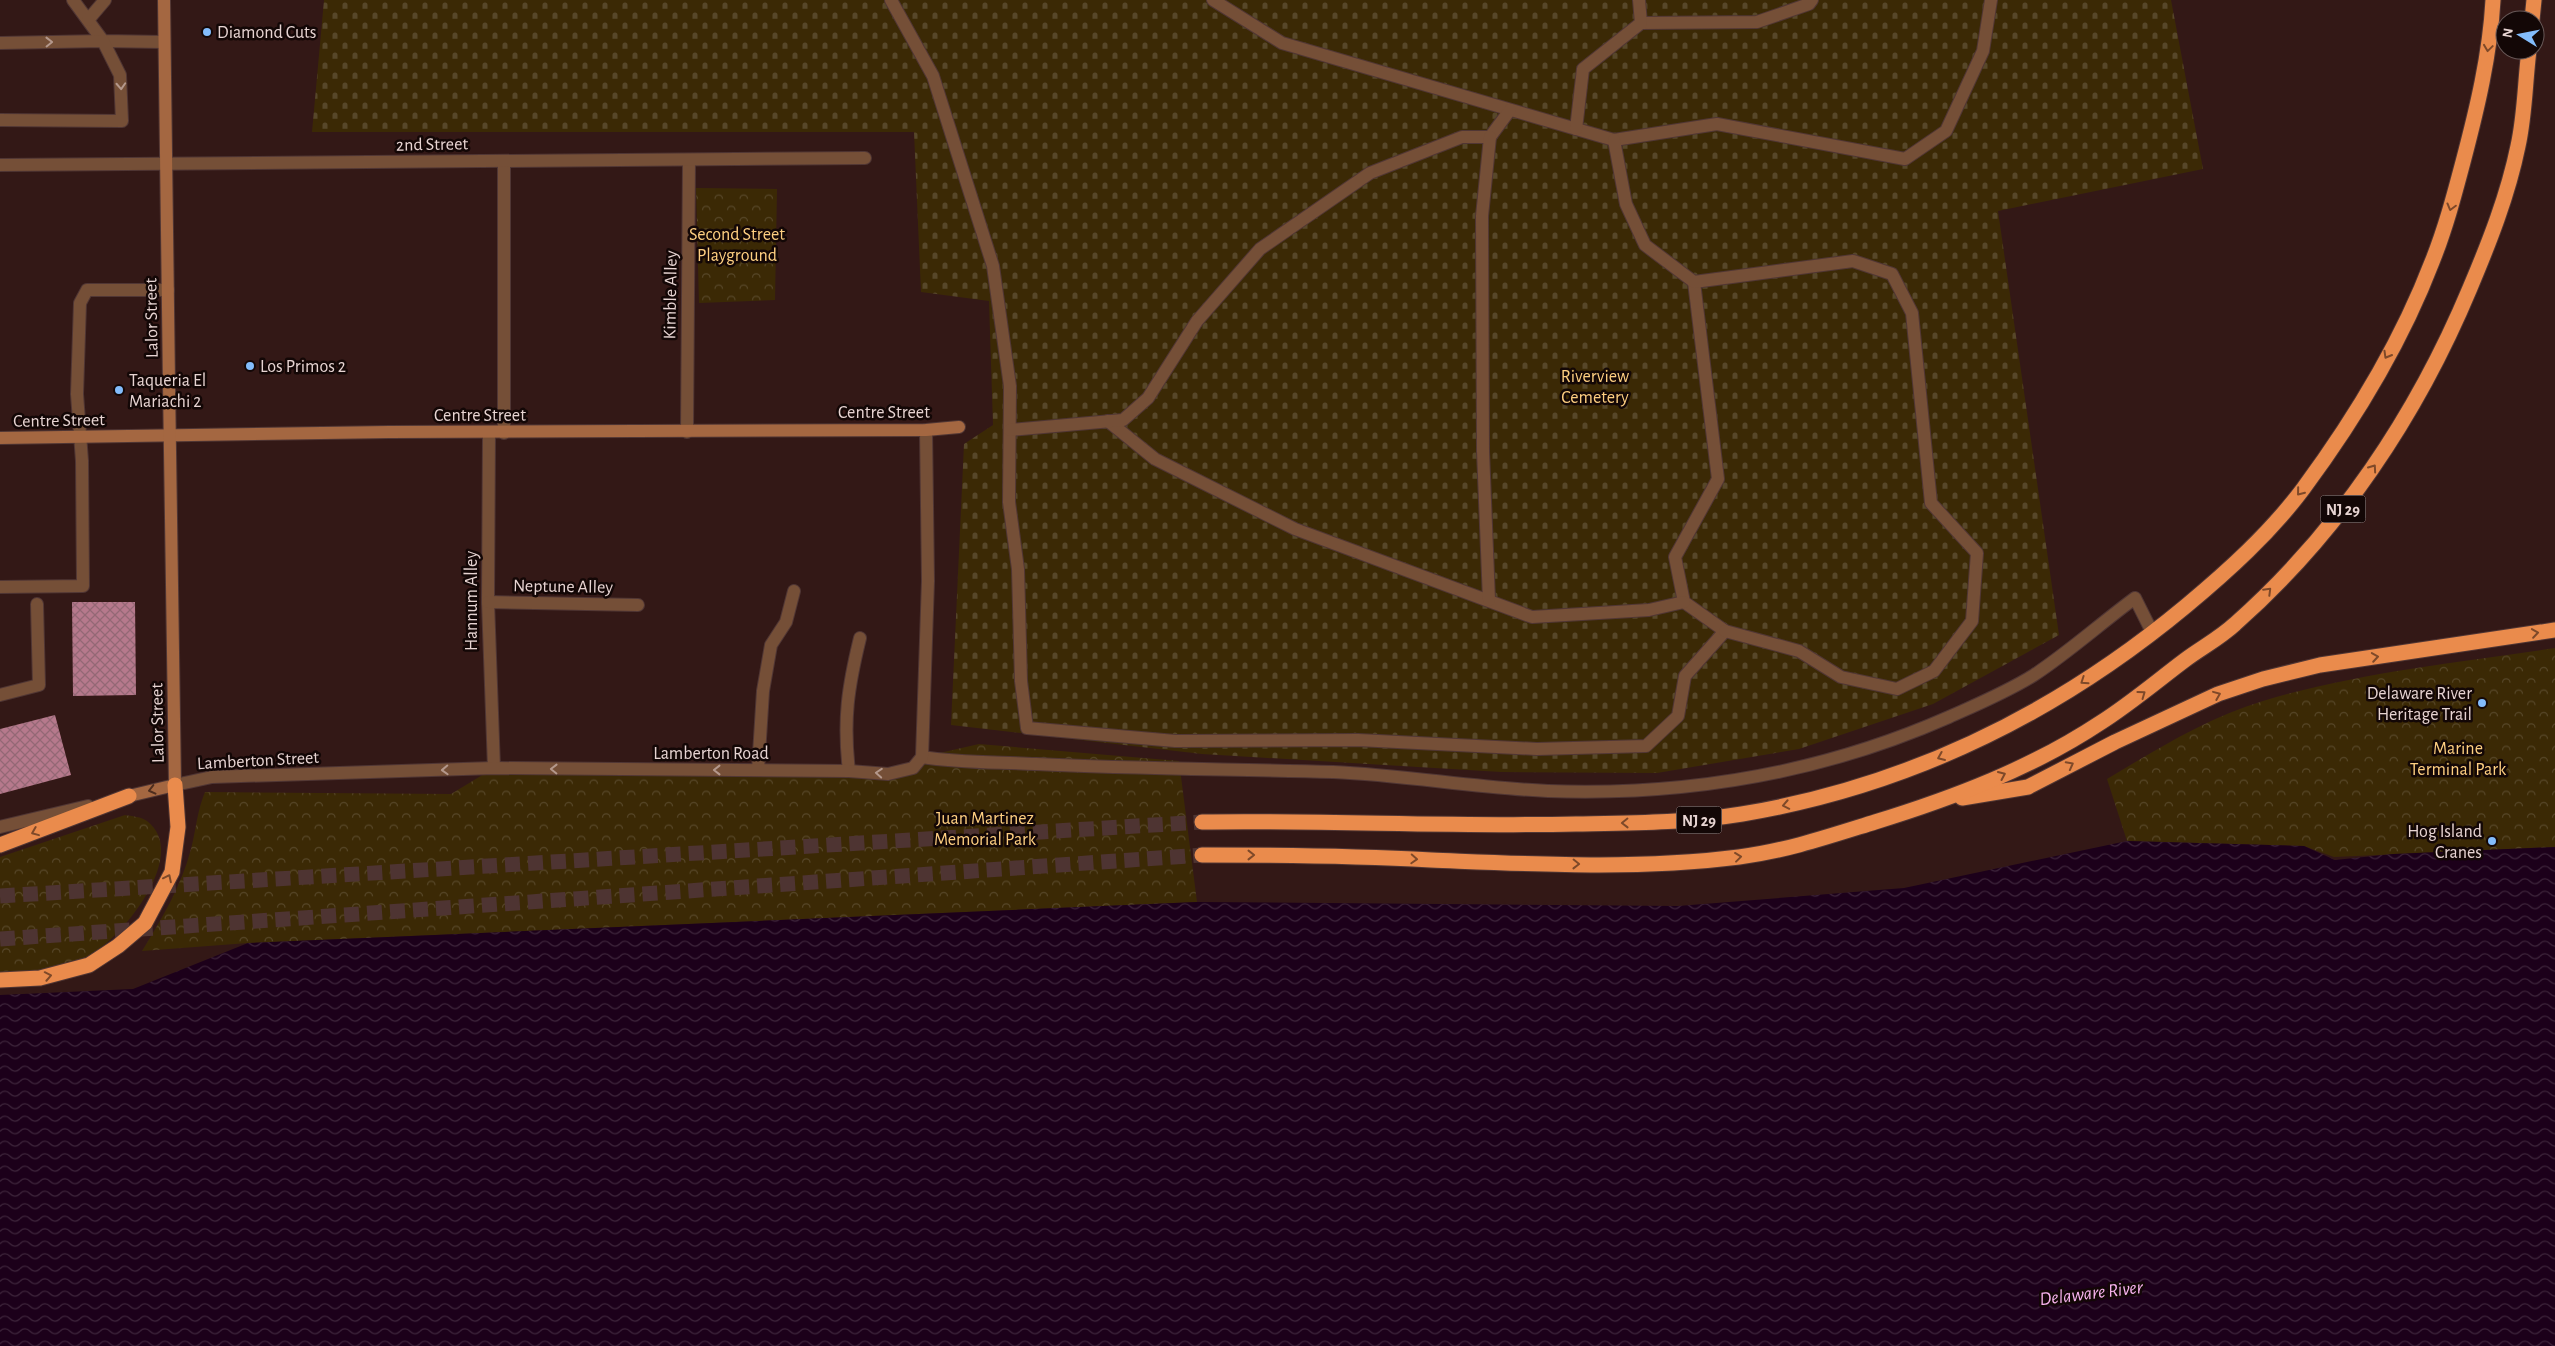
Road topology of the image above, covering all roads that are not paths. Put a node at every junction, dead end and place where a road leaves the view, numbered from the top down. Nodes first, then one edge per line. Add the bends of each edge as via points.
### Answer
1 (73, 0) edge
2 (105, 0) edge
3 (164, 0) edge
4 (891, 0) edge
5 (1213, 0) edge
6 (1639, 0) edge
7 (1812, 0) edge
8 (1991, 0) edge
9 (2494, 0) edge
10 (88, 20) junction
11 (1641, 23) junction
12 (103, 41) junction
13 (164, 42) junction
14 (0, 43) edge
15 (2528, 60) edge
16 (1510, 110) junction
17 (0, 120) edge
18 (1576, 129) junction
19 (1490, 137) junction
20 (1614, 140) junction
21 (865, 158) dead end
22 (689, 160) junction
23 (504, 161) junction
24 (164, 164) junction
25 (0, 165) edge
26 (1694, 282) junction
27 (168, 290) junction
28 (1108, 421) junction
29 (959, 428) dead end
30 (926, 430) junction
31 (1010, 430) junction
32 (504, 432) junction
33 (687, 432) junction
34 (489, 433) junction
35 (169, 435) junction
36 (0, 438) edge
37 (81, 438) junction
38 (0, 587) edge
39 (794, 592) dead end
40 (1488, 600) junction
41 (488, 602) junction
42 (1684, 602) junction
43 (37, 604) dead end
44 (638, 604) dead end
45 (1725, 630) junction
46 (2555, 630) edge
47 (2153, 634) junction
48 (860, 638) dead end
49 (0, 695) edge
50 (922, 757) junction
51 (494, 768) junction
52 (758, 770) junction
53 (849, 771) junction
54 (175, 785) junction
55 (129, 796) junction
56 (1941, 802) junction
57 (1202, 822) tunnel mouth
58 (0, 827) edge
59 (0, 846) edge
60 (1202, 855) tunnel mouth
61 (0, 980) edge

1 - 10 street
2 - 10 street
3 - 13 street, Lalor Street
4 - 31 street via 933,76 992,266 1010,386
5 - 16 street via 1282,43
6 - 11 street
7 - 11 street via 1809,4 1757,22
8 - 20 street via 1983,51 1946,131 1905,159 1717,124
9 -> 47 highway, NJ 29 via 2485,69 2449,214 2407,321 2347,426 2301,492 2237,562
10 - 12 street
11 - 18 street via 1582,69
12 - 13 street
14 -> 12 street
12 -> 17 street via 120,75 122,121
13 - 24 street, Lalor Street
56 -> 15 highway, NJ 29 via 2021,766 2097,725 2145,691 2233,626 2350,501 2419,396 2482,260 2519,144
16 - 18 street
16 - 19 street
18 - 20 street
19 - 28 street via 1462,137 1370,173 1260,249 1197,321 1148,398 1124,420
19 - 40 street via 1482,216 1482,451
20 - 26 street via 1626,204 1645,245
21 - 22 street, 2nd Street
22 - 23 street, 2nd Street
22 - 33 street, Kimble Alley
23 - 24 street, 2nd Street
23 - 32 street
24 - 25 street, 2nd Street
24 - 27 street, Lalor Street
26 - 42 street via 1718,479 1676,557
26 - 45 street via 1853,261 1892,274 1912,312 1931,503 1977,552 1972,621 1934,671 1897,689 1841,677 1799,652
27 - 35 street, Lalor Street
27 - 37 street via 86,290 80,303 77,394
28 - 31 street
28 - 40 street via 1155,459 1295,529
29 - 30 street, Centre Street
30 - 33 street, Centre Street
30 - 50 street via 928,581
31 - 45 street via 1009,502 1018,569 1021,681 1028,728 1175,741 1358,740 1537,749 1646,746 1678,716 1685,676
32 - 33 street, Centre Street
32 - 34 street, Centre Street
34 - 35 street, Centre Street
34 - 41 street, Hannum Alley
35 - 37 street, Centre Street
35 - 54 street, Lalor Street
36 - 37 street, Centre Street
37 - 38 street via 83,586
39 - 52 street via 786,622 771,645 763,691
40 - 42 street via 1532,617 1649,610
41 - 44 street, Neptune Alley
41 - 51 street, Hannum Alley
42 - 45 street
43 - 49 street via 38,685
56 -> 46 highway via 2028,787 2210,698 2263,679 2320,665
47 - 50 street via 2135,598 2034,674 1989,700 1932,724 1835,759 1714,784 1663,790 1544,791 1363,774 1126,768
47 -> 57 highway, NJ 29 via 2001,731 1919,766 1812,800 1751,812 1658,822 1493,826 1347,821
48 - 53 street via 847,696 845,729
50 -> 53 street, Lamberton Road via 913,768 888,774
52 -> 51 street, Lamberton Road
51 -> 54 street, Lamberton Street via 212,777
52 - 53 street, Lamberton Road
54 -> 55 street, Lamberton Street
61 -> 54 highway via 40,978 89,965 145,923 172,872 178,827
55 - 58 street, Lamberton Street
55 -> 59 highway
60 -> 56 highway, NJ 29 via 1628,865 1697,862 1800,845

